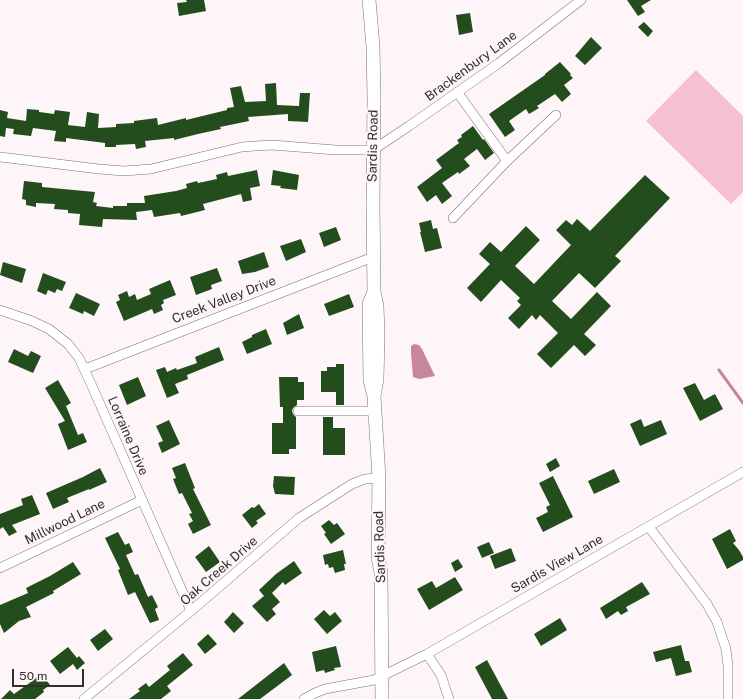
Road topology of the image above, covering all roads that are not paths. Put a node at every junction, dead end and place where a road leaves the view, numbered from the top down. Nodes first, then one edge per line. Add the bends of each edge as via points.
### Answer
1 (368, 0) edge
2 (581, 0) edge
3 (457, 92) junction
4 (556, 115) dead end
5 (373, 150) junction
6 (0, 157) edge
7 (506, 161) junction
8 (453, 218) dead end
9 (373, 257) junction
10 (0, 310) edge
11 (85, 369) junction
12 (375, 410) junction
13 (298, 411) dead end
14 (743, 472) edge
15 (378, 478) junction
16 (142, 500) junction
17 (649, 527) junction
18 (0, 568) edge
19 (191, 611) junction
20 (427, 654) junction
21 (382, 677) junction
22 (84, 699) edge
23 (304, 699) edge
24 (382, 699) edge
25 (450, 699) edge
26 (728, 699) edge

1 - 5 main road, Sardis Road via 373,46
2 - 3 street, Brackenbury Lane
3 - 5 street, Brackenbury Lane
3 - 7 street
4 - 7 street
5 - 6 street via 255,146 151,169 124,171
5 - 9 main road, Sardis Road
7 - 8 street
9 - 11 street, Creek Valley Drive
9 - 12 main road, Sardis Road via 378,335
10 - 11 street, Lorraine Drive via 49,329 68,344
11 - 16 street, Lorraine Drive
12 - 13 street
12 - 15 main road, Sardis Road
14 - 17 street, Sardis View Lane
15 - 19 street, Oak Creek Drive via 352,484 299,518
15 - 21 main road, Sardis Road
16 - 18 street, Millwood Lane
16 - 19 street, Lorraine Drive
17 - 20 street, Sardis View Lane
17 - 26 street via 703,598 717,622 726,649
19 - 22 street, Oak Creek Drive
20 - 21 street, Sardis View Lane
20 - 25 street via 441,675
21 - 23 street, Sardis View Lane via 325,689
21 - 24 main road, Sardis Road

